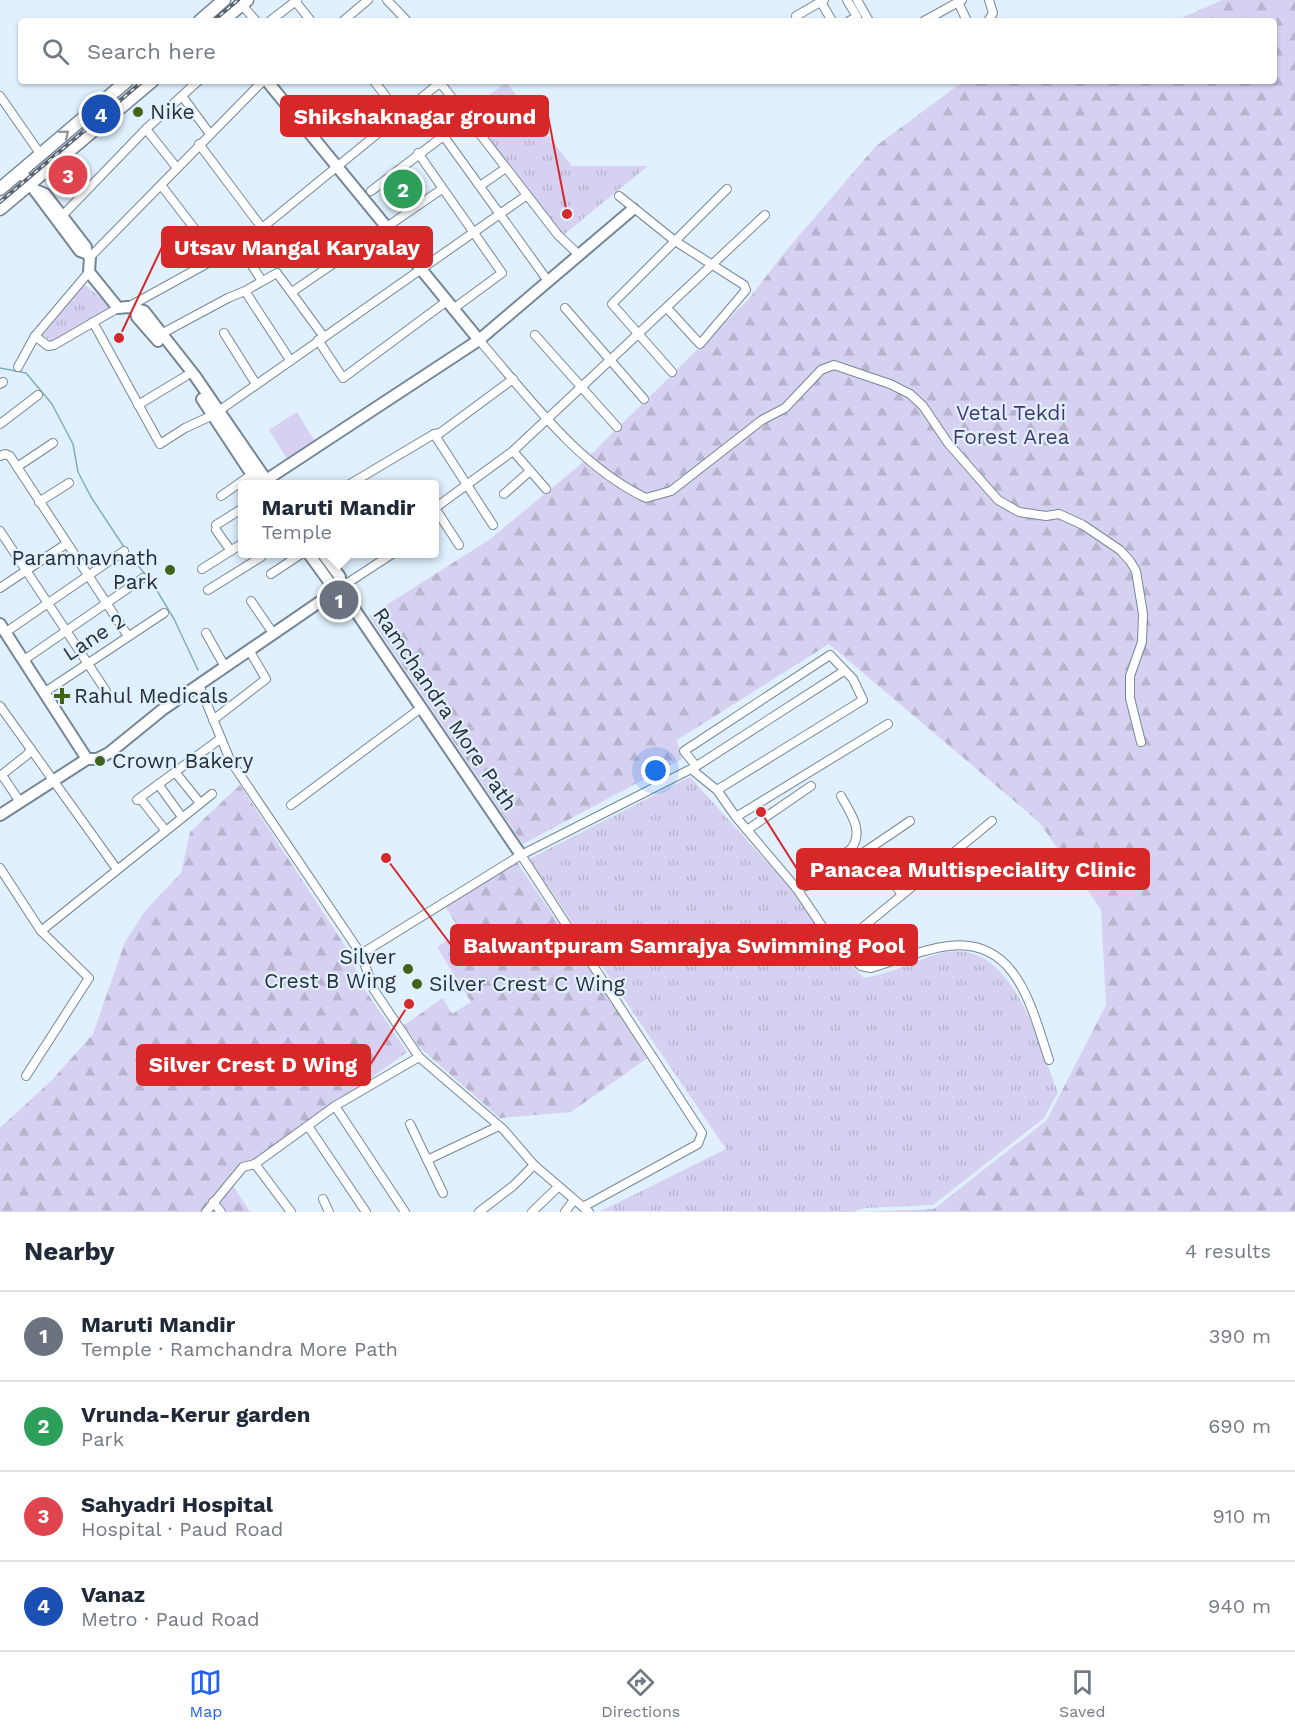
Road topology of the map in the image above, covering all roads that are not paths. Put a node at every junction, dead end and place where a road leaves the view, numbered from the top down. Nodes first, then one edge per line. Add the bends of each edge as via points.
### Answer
1 (224, 0) edge
2 (368, 0) edge
3 (387, 0) edge
4 (847, 0) edge
5 (857, 0) edge
6 (989, 0) edge
7 (296, 1) edge
8 (823, 1) edge
9 (960, 1) edge
10 (244, 2) edge
11 (214, 17) edge
12 (867, 17) edge
13 (225, 18) edge
14 (254, 18) edge
15 (274, 18) edge
16 (309, 18) edge
17 (346, 18) edge
18 (404, 18) edge
19 (797, 18) edge
20 (831, 18) edge
21 (855, 18) edge
22 (929, 18) edge
23 (966, 18) edge
24 (990, 18) edge
25 (124, 84) edge
26 (149, 84) edge
27 (195, 84) edge
28 (262, 84) edge
29 (268, 84) edge
30 (376, 84) edge
31 (0, 96) edge
32 (182, 96) junction
33 (400, 115) junction
34 (146, 129) junction
35 (210, 134) junction
36 (200, 144) junction
37 (418, 153) junction
38 (41, 155) junction
39 (337, 167) junction
40 (177, 168) junction
41 (506, 168) junction
42 (21, 172) junction
43 (161, 185) junction
44 (480, 186) junction
45 (33, 187) junction
46 (0, 189) edge
47 (442, 189) junction
48 (727, 189) dead end
49 (371, 191) dead end
50 (527, 195) junction
51 (619, 196) dead end
52 (0, 209) edge
53 (633, 209) junction
54 (63, 215) junction
55 (501, 215) junction
56 (765, 215) dead end
57 (386, 227) junction
58 (262, 228) junction
59 (473, 234) junction
60 (675, 241) junction
61 (238, 244) junction
62 (578, 254) junction
63 (88, 255) junction
64 (217, 258) junction
65 (713, 264) junction
66 (421, 269) junction
67 (89, 272) junction
68 (262, 281) junction
69 (548, 281) junction
70 (245, 291) junction
71 (292, 292) junction
72 (450, 305) junction
73 (565, 308) dead end
74 (667, 308) junction
75 (128, 309) junction
76 (93, 322) junction
77 (224, 333) dead end
78 (161, 334) junction
79 (638, 334) junction
80 (535, 335) dead end
81 (34, 336) junction
82 (321, 339) junction
83 (479, 340) junction
84 (290, 360) junction
85 (610, 361) junction
86 (18, 367) dead end
87 (672, 372) dead end
88 (186, 376) junction
89 (513, 379) junction
90 (256, 384) junction
91 (581, 387) junction
92 (38, 395) dead end
93 (644, 399) dead end
94 (138, 405) junction
95 (215, 412) junction
96 (548, 419) junction
97 (0, 424) edge
98 (617, 426) dead end
99 (434, 434) junction
100 (53, 443) dead end
101 (513, 451) junction
102 (0, 456) edge
103 (17, 467) junction
104 (530, 471) junction
105 (251, 475) junction
106 (244, 480) edge
107 (258, 480) edge
108 (261, 480) edge
109 (268, 480) edge
110 (357, 480) edge
111 (69, 483) dead end
112 (238, 484) edge
113 (467, 486) junction
114 (546, 489) dead end
115 (504, 494) dead end
116 (221, 496) dead end
117 (39, 502) junction
118 (439, 505) edge
119 (238, 512) edge
120 (439, 514) edge
121 (493, 525) dead end
122 (0, 531) edge
123 (66, 544) junction
124 (459, 545) dead end
125 (238, 546) edge
126 (124, 551) dead end
127 (231, 551) junction
128 (259, 558) edge
129 (295, 558) edge
130 (312, 558) edge
131 (326, 558) edge
132 (386, 558) edge
133 (202, 569) dead end
134 (26, 570) junction
135 (271, 574) dead end
136 (87, 576) junction
137 (143, 578) dead end
138 (339, 586) junction
139 (0, 588) edge
140 (208, 590) dead end
141 (251, 601) dead end
142 (48, 603) junction
143 (105, 603) junction
144 (164, 613) dead end
145 (3, 628) edge
146 (66, 632) junction
147 (206, 633) dead end
148 (273, 633) junction
149 (128, 636) junction
150 (249, 650) junction
151 (24, 660) junction
152 (87, 662) junction
153 (225, 667) junction
154 (844, 671) junction
155 (199, 685) junction
156 (106, 691) dead end
157 (45, 692) junction
158 (0, 706) edge
159 (421, 708) junction
160 (213, 720) junction
161 (888, 724) dead end
162 (220, 739) junction
163 (1141, 742) dead end
164 (31, 749) junction
165 (87, 759) junction
166 (693, 768) junction
167 (175, 772) junction
168 (2, 777) edge
169 (53, 782) junction
170 (158, 784) junction
171 (811, 786) dead end
172 (717, 790) junction
173 (212, 794) dead end
174 (841, 796) dead end
175 (20, 802) junction
176 (200, 803) junction
177 (291, 805) dead end
178 (0, 815) edge
179 (182, 817) junction
180 (736, 817) junction
181 (992, 820) dead end
182 (910, 821) dead end
183 (165, 830) junction
184 (747, 830) junction
185 (871, 849) junction
186 (521, 855) junction
187 (0, 868) edge
188 (116, 868) junction
189 (0, 884) edge
190 (11, 886) junction
191 (796, 888) junction
192 (902, 894) junction
193 (41, 931) junction
194 (840, 946) junction
195 (361, 954) junction
196 (419, 1057) junction
197 (1049, 1060) dead end
198 (26, 1076) dead end
199 (334, 1106) junction
200 (410, 1124) dead end
201 (308, 1126) junction
202 (500, 1126) junction
203 (427, 1160) junction
204 (255, 1164) junction
205 (534, 1165) junction
206 (558, 1187) junction
207 (443, 1193) dead end
208 (323, 1200) dead end
209 (574, 1200) junction
210 (213, 1202) junction
211 (586, 1210) edge
212 (206, 1212) edge
213 (221, 1212) edge
214 (291, 1212) edge
215 (329, 1212) edge
216 (366, 1212) edge
217 (405, 1212) edge
218 (479, 1212) edge
219 (532, 1212) edge
220 (565, 1212) edge

1 - 11 main road
2 - 17 street
3 - 18 street
4 - 21 street
5 - 12 street
6 - 24 street via 993,13
7 - 15 street
7 - 16 street
8 - 19 street
8 - 20 street
9 - 22 street
9 - 23 street
10 - 13 main road
10 - 14 street
38 -> 25 main road
26 - 45 main road
27 - 32 street
28 - 35 street
29 - 39 street
30 - 33 street
31 - 38 street
32 - 34 street
32 - 35 street
33 - 39 street
33 - 41 street via 435,86 442,85
34 - 40 street
34 - 54 street
35 - 36 street
36 - 40 street
36 - 58 street
37 - 44 street via 445,138
37 - 47 street
37 - 49 street
38 - 42 main road
39 - 57 street
39 - 58 street
40 - 43 street
41 - 44 street
41 - 50 street
42 - 45 street
42 - 46 main road
43 - 63 street
43 - 64 street
44 - 55 street
45 - 52 main road
45 - 54 street via 45,194
45 - 63 street via 80,251
47 - 57 street
47 - 59 street
48 - 60 street
50 - 55 street
50 - 62 street
51 - 53 street
53 - 60 street
53 - 62 street
54 - 63 street
55 - 59 street
55 - 69 street
56 - 65 street
57 - 66 street
57 - 71 street
58 - 61 street
59 - 66 street
59 - 72 street via 502,273
60 - 65 street
60 - 79 street via 612,304
61 - 64 street
61 - 68 street
62 - 69 street
63 - 67 street
64 - 75 street
65 - 74 street
65 - 74 street via 746,290 700,344
66 - 72 street
66 - 82 street
67 - 75 street
67 - 81 street
68 - 70 street
68 - 71 street via 277,273
69 - 83 street
70 - 78 street
70 - 84 street
71 - 82 street
72 - 82 street via 343,378
72 - 83 street
73 - 85 street
74 - 79 street
75 - 76 street
75 - 78 street via 144,311
75 - 88 street
76 - 81 street via 48,346
76 - 94 street
77 - 90 street
78 - 95 street
79 - 85 street
79 - 87 street
80 - 91 street
81 - 86 street
82 - 84 street
83 - 89 street
83 - 109 street
84 - 90 street
85 - 91 street
85 - 93 street
88 - 94 street
88 - 95 street
89 - 96 street
89 - 99 street
90 - 95 street
91 - 96 street
91 - 98 street
92 - 97 street
94 - 95 street via 160,444
95 - 105 street
95 - 108 street
96 - 101 street
96 - 163 street via 624,488 646,498 671,490 762,420 785,408 821,370 834,365 910,394 999,500 1020,512 1059,514 1083,525 1120,550 1136,570 1143,614 1142,642 1130,676 1130,698
99 - 110 street
99 - 113 street
100 - 103 street
101 - 104 street
101 - 113 street
102 - 103 street via 9,455
103 - 117 street
104 - 114 street
104 - 115 street
105 - 106 street
105 - 107 street
111 - 117 street
112 - 116 street
113 - 118 street
113 - 121 street
117 - 123 street
119 - 127 street via 216,527
120 - 124 street
122 - 134 street
123 - 134 street
123 - 136 street
125 - 127 street
126 - 136 street
127 - 133 street
128 - 140 street
129 - 135 street
130 - 138 street, Ramchandra More Path via 330,583
131 - 138 street, Ramchandra More Path via 340,577
132 - 138 street
134 - 139 street
134 - 142 street
136 - 142 street
136 - 143 street
137 - 143 street
138 - 148 street
138 - 159 street, Ramchandra More Path
141 - 148 street
142 - 145 street
142 - 146 street
143 - 146 street
143 - 149 street
144 - 149 street, Lane 2
145 - 151 street
146 - 151 street
146 - 152 street
147 - 153 street
148 - 150 street
149 - 152 street, Lane 2
150 - 153 street
150 - 160 street via 266,678
151 - 157 street
152 - 156 street
152 - 157 street, Lane 2
153 - 155 street
154 - 166 street
154 - 166 street via 830,654 750,705 684,751
154 - 172 street via 853,679 863,700
155 - 160 street
155 - 165 street via 109,753
157 - 165 street
158 - 164 street
159 - 177 street
159 - 186 street, Ramchandra More Path
160 - 162 street
161 - 180 street
162 - 167 street
162 - 195 street
164 - 168 street
164 - 169 street
165 - 169 street
166 - 172 street
166 - 186 street
167 - 170 street
167 - 176 street
168 - 175 street
169 - 175 street
169 - 188 street
170 - 179 street
170 - 183 street via 139,799
171 - 184 street
172 - 180 street
173 - 176 street
174 - 191 street via 858,830 856,842
175 - 178 street
176 - 179 street
179 - 183 street
180 - 184 street
181 - 192 street
182 - 185 street
183 - 188 street
184 - 191 street
185 - 191 street via 819,884
185 - 192 street
186 - 195 street
186 - 211 street via 702,1133 698,1144
187 - 190 street
188 - 193 street
189 - 190 street
190 - 193 street
191 - 194 street
192 - 194 street
193 - 198 street via 88,980
194 - 197 street via 867,968 943,946 989,951 1014,973 1030,1002
195 - 196 street via 374,990
196 - 199 street
196 - 202 street
199 - 201 street
199 - 217 street
200 - 203 street
201 - 204 street
201 - 216 street
202 - 203 street
202 - 205 street
203 - 207 street
204 - 210 street via 243,1167
204 - 214 street
205 - 206 street
205 - 218 street
206 - 209 street
206 - 219 street
208 - 215 street
209 - 211 street
209 - 220 street
210 - 212 street
210 - 213 street

